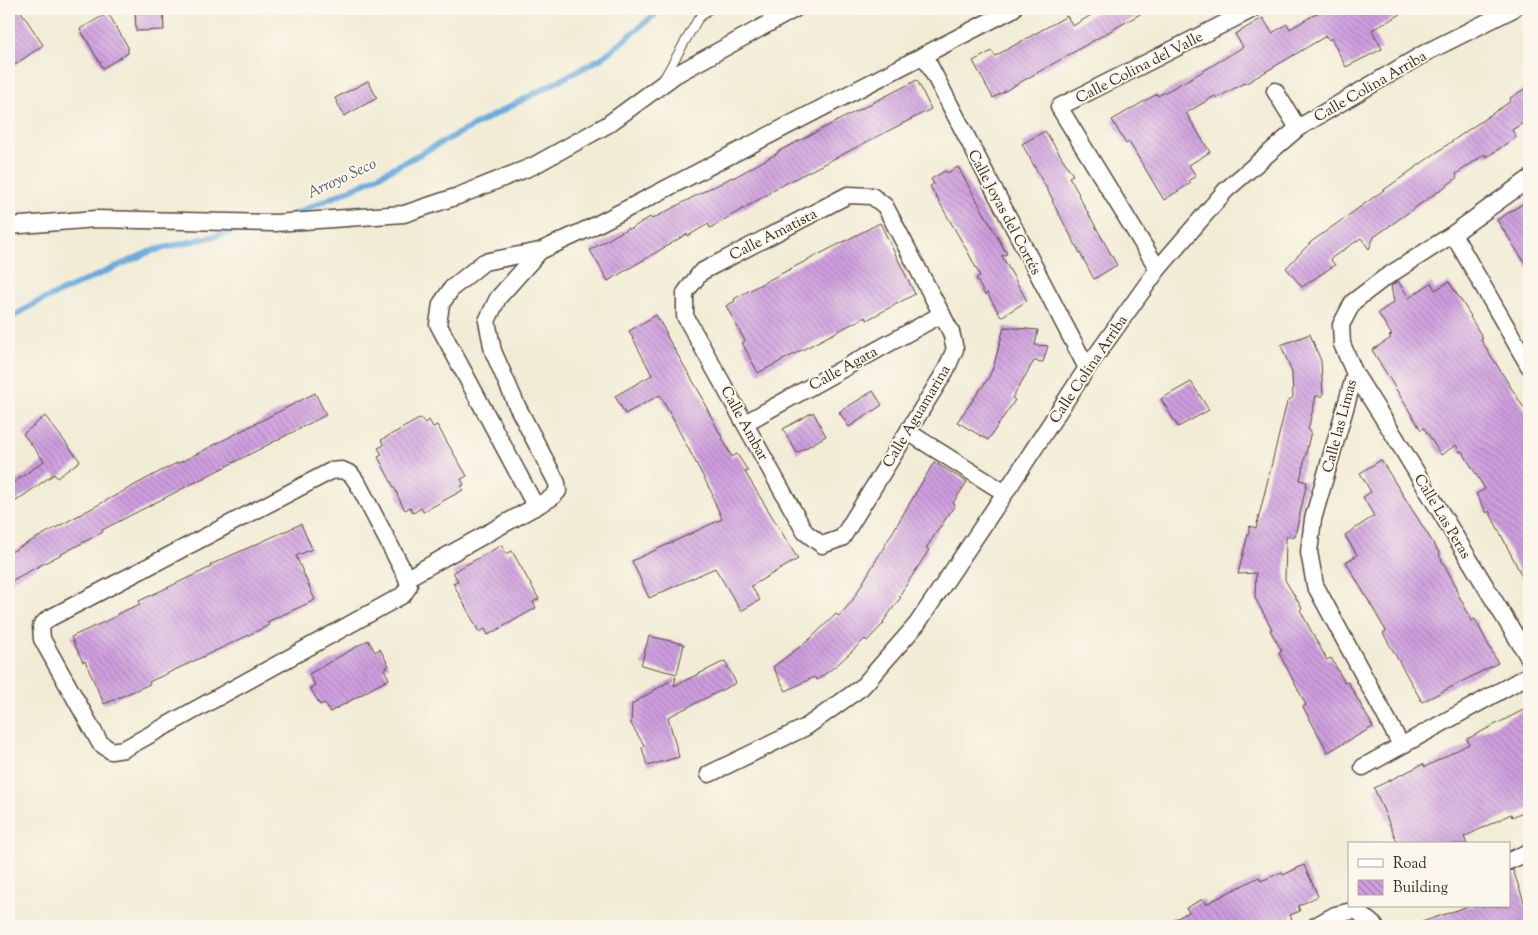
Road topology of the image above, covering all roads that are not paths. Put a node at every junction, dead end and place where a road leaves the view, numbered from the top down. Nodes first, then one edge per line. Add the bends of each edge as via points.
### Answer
1 (709, 9) edge
2 (794, 9) edge
3 (1013, 9) edge
4 (1253, 9) edge
5 (1514, 9) edge
6 (924, 55) junction
7 (659, 88) junction
8 (1275, 92) dead end
9 (1298, 128) junction
10 (1529, 179) edge
11 (872, 196) joint
12 (9, 226) edge
13 (1453, 234) junction
14 (540, 251) junction
15 (1158, 269) junction
16 (685, 293) joint
17 (942, 314) junction
18 (1529, 366) edge
19 (1087, 368) junction
20 (1355, 374) junction
21 (745, 423) junction
22 (908, 432) junction
23 (1006, 493) junction
24 (536, 507) junction
25 (822, 545) joint
26 (407, 578) junction
27 (1529, 658) edge
28 (1529, 675) edge
29 (1401, 745) junction
30 (1363, 767) dead end
31 (709, 774) dead end
32 (1529, 852) edge
33 (1510, 862) edge
34 (1315, 926) edge
35 (1375, 926) edge

1 - 7 lane via 698,19 677,52
2 - 7 street via 675,75
3 - 6 street
4 - 15 street, Calle Colina del Valle via 1059,107
5 - 9 street, Calle Colina Arriba via 1425,53
6 - 14 street
6 - 19 street, Calle Joyas del Cortés
7 - 12 street via 607,125 533,166 404,214 274,223 96,219
8 - 9 street
9 - 15 street, Calle Colina Arriba via 1226,190
10 - 13 street, Calle las Limas
11 - 16 street, Calle Amatista via 848,195 813,213 701,272
11 - 17 street, Calle Aguamarina via 885,206
13 - 18 street
13 - 20 street, Calle las Limas via 1353,302 1342,325 1342,344
14 - 24 street via 498,298 487,321 492,351 557,483 558,491
14 - 24 street via 484,262 452,288 441,304 438,324
15 - 19 street, Calle Colina Arriba
16 - 21 street, Calle Ambar via 685,316
17 - 21 street, Calle Agata
17 - 22 street, Calle Aguamarina via 955,349 946,370
19 - 23 street, Calle Colina Arriba
20 - 27 street, Calle Las Peras
20 - 29 street, Calle las Limas via 1313,519 1309,552 1316,585
21 - 25 street, Calle Ambar via 805,532
22 - 23 street
22 - 25 street, Calle Aguamarina via 842,538
23 - 31 street, Calle Colina Arriba via 917,624 862,687 806,727
24 - 26 street
26 - 26 street via 409,586 403,595 124,750 111,751 100,743 42,639 41,626 48,618 331,470 351,474
28 - 29 street
29 - 30 street
32 - 33 street
34 - 35 street via 1335,915 1356,910

